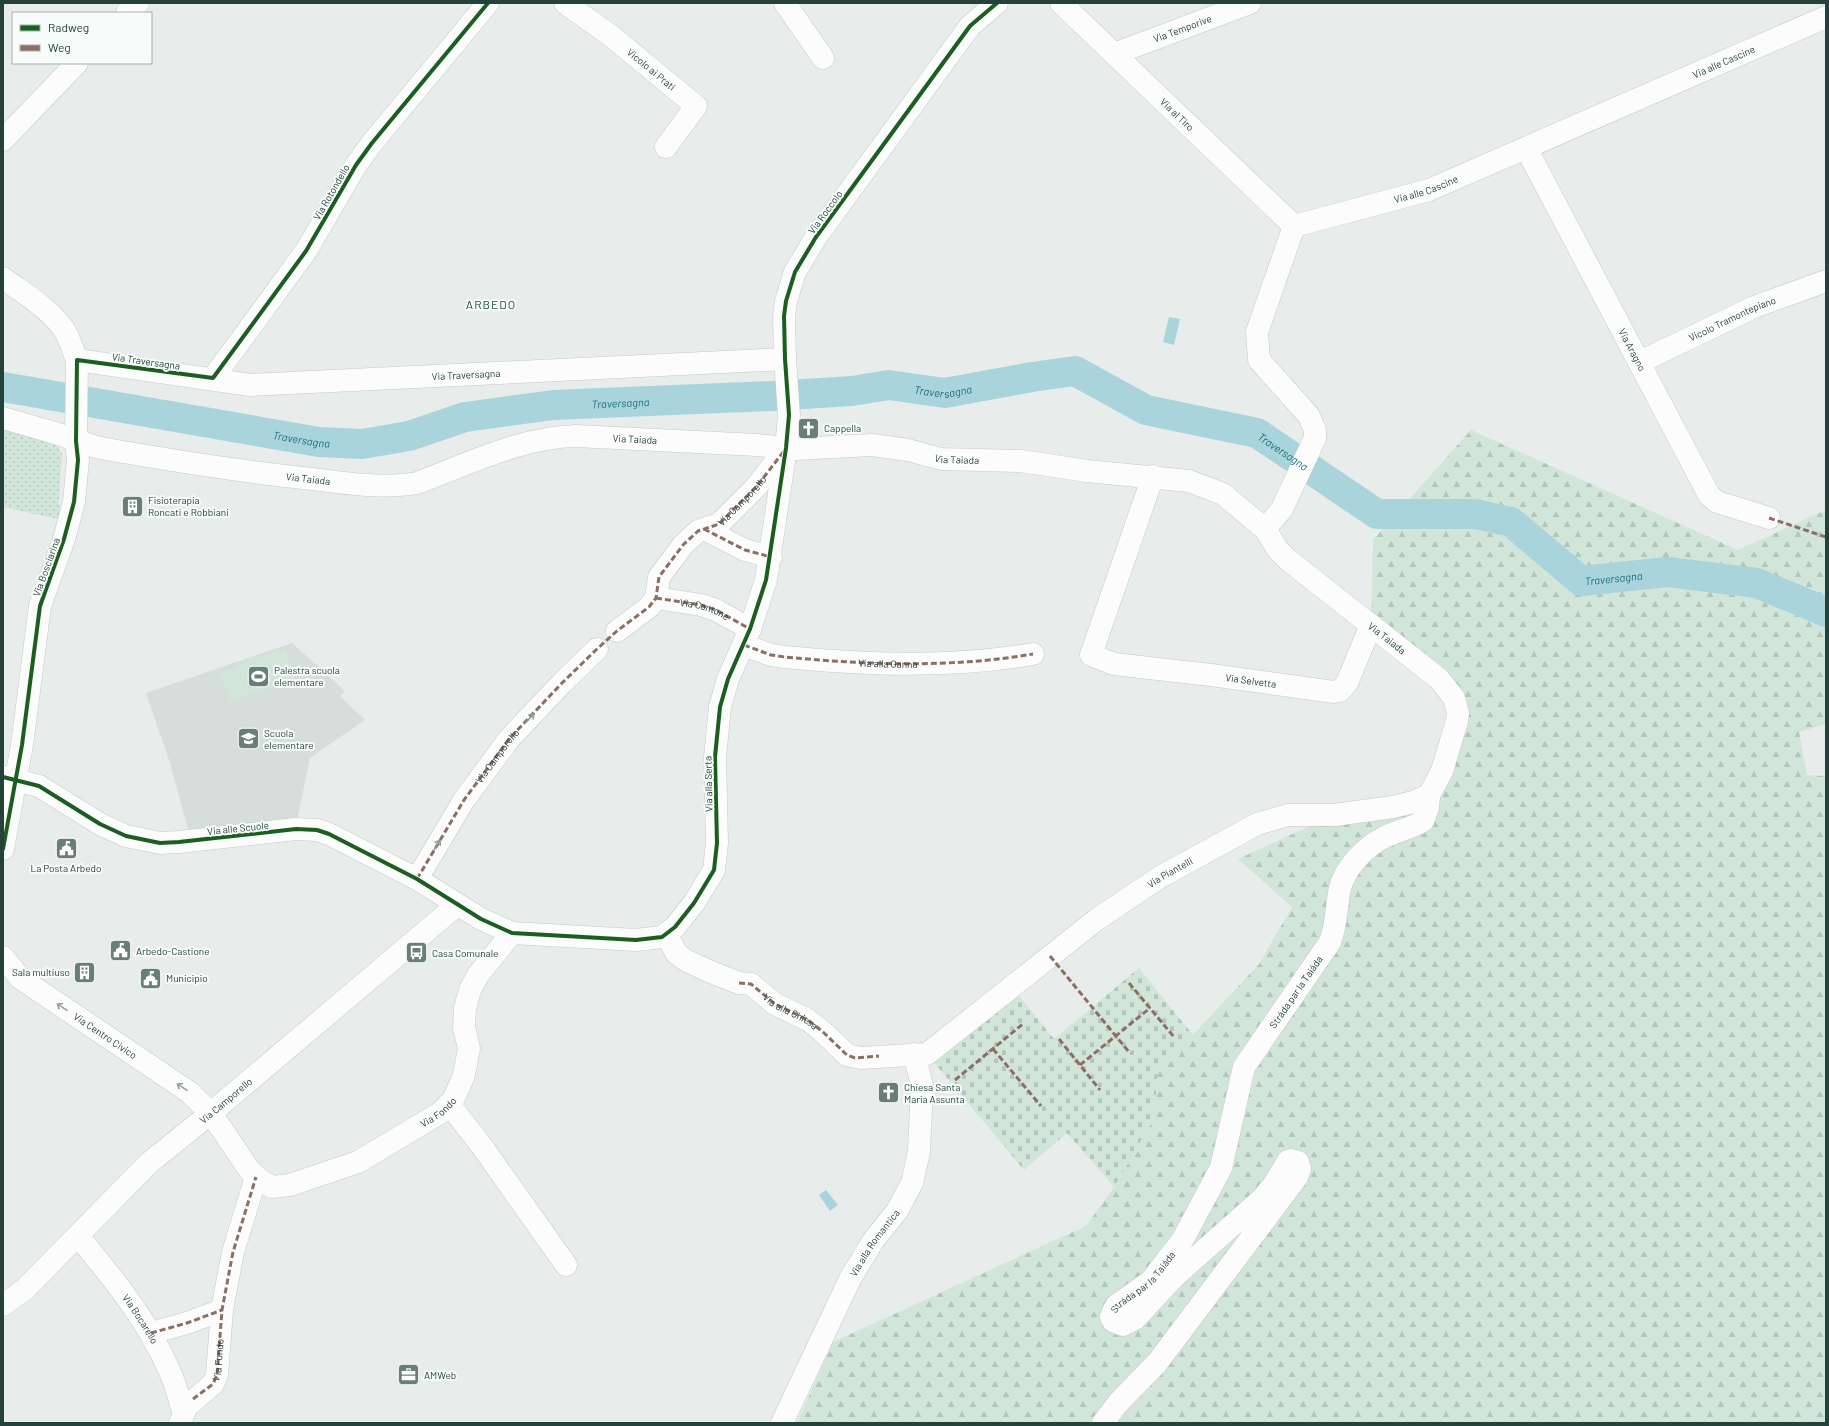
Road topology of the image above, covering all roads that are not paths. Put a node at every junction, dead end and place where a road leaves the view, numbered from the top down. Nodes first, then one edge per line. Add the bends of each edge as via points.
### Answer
1 (138, 3) edge
2 (488, 3) edge
3 (565, 3) edge
4 (785, 3) edge
5 (1062, 3) edge
6 (1250, 3) edge
7 (994, 4) edge
8 (128, 12) edge
9 (1826, 17) edge
10 (1114, 54) junction
11 (823, 58) dead end
12 (76, 64) edge
13 (3, 140) edge
14 (666, 147) dead end
15 (1526, 148) junction
16 (1294, 226) junction
17 (3, 278) edge
18 (1826, 281) edge
19 (1640, 362) junction
20 (786, 364) junction
21 (77, 366) junction
22 (213, 378) junction
23 (3, 418) edge
24 (76, 433) junction
25 (786, 448) junction
26 (1153, 476) junction
27 (1769, 518) dead end
28 (704, 529) junction
29 (1265, 529) junction
30 (771, 557) junction
31 (656, 598) junction
32 (1371, 625) junction
33 (617, 631) dead end
34 (747, 637) junction
35 (597, 649) dead end
36 (1033, 654) dead end
37 (10, 778) edge
38 (1429, 795) junction
39 (3, 849) edge
40 (417, 878) junction
41 (457, 905) junction
42 (512, 933) junction
43 (666, 934) junction
44 (3, 957) edge
45 (920, 1054) junction
46 (449, 1104) junction
47 (211, 1113) junction
48 (256, 1176) junction
49 (78, 1236) junction
50 (566, 1265) dead end
51 (3, 1305) edge
52 (222, 1310) junction
53 (150, 1333) junction
54 (185, 1412) edge
55 (782, 1423) edge
56 (1103, 1423) edge

1 - 8 street
2 - 22 street, Via Rotondello via 372,143 356,165 306,251
3 - 14 street, Vicolo ai Prati via 696,106
4 - 11 street
5 - 10 street, Via al Tiro
6 - 10 street, Via Temporive
7 - 20 street, Via Roccolo via 976,19 803,258 789,286 786,301
9 - 15 street, Via alle Cascine
10 - 16 street, Via al Tiro
12 - 13 street
15 - 16 street, Via alle Cascine via 1429,190
15 - 19 street, Via Aragno
16 - 29 street via 1257,332 1257,349 1259,360 1309,416 1315,430 1315,438 1291,493 1282,509
17 - 21 street, Via Bosciarina via 48,312 58,323 64,331
18 - 19 street, Vicolo Tramontepiano via 1754,307
19 - 27 street, Via Aragno via 1709,495 1717,502
20 - 22 street, Via Traversagna via 250,385
20 - 25 street, Via Roccolo via 789,415
21 - 22 street, Via Traversagna
21 - 24 street, Via Bosciarina
23 - 24 street, Via Taiada via 55,433
24 - 25 street, Via Taiada via 117,451 258,473 392,486 417,483 526,443 556,436
24 - 37 street, Via Bosciarina via 78,470 74,502 40,606
25 - 26 street, Via Taiada via 872,445 908,450 941,459 1021,461 1087,471
25 - 28 street, Via Camporello via 757,486 719,524
25 - 30 street, Via alla Serta
26 - 29 street, Via Taiada via 1189,481 1214,489
26 - 32 street, Via Selvetta via 1091,655 1114,664 1334,692 1340,691 1347,683
28 - 30 street via 745,550
28 - 31 street, Via Camporello via 698,531 683,545 659,577
29 - 32 street, Via Taiada via 1287,559
30 - 34 street, Via alla Serta via 762,594
31 - 33 street via 649,607
31 - 34 street, Via Cantone via 708,608
32 - 38 street, Via Taiada via 1439,679 1454,698 1458,713 1457,721 1442,771
34 - 36 street, Via alla Ganna via 771,655 785,657 917,664
34 - 43 street, Via alla Serta via 728,679 716,731 717,843 714,870 682,918
40 -> 35 street, Via Camporello via 464,800 509,739
37 - 39 street, Via Bosciarina
37 - 40 street, Via alle Scuole via 39,786 100,824 139,840 160,843 296,829 317,830 339,837
38 - 45 street, Via Piantelli via 1393,807 1334,815 1288,815 1250,827 1160,877 1096,920
38 - 56 street, Stráda par la Taiáda via 1423,821 1382,838 1348,870 1340,889 1330,942 1244,1067 1224,1156 1216,1179 1183,1239 1167,1262 1151,1281 1117,1305 1111,1317 1113,1321 1123,1325 1135,1319 1175,1276 1262,1199 1288,1161 1298,1162 1300,1169 1297,1176 1157,1363 1118,1403
40 - 41 street, Via alle Scuole
41 - 42 street, Via alle Scuole
41 - 47 street, Via Camporello
42 - 43 street, Via alla Serta via 636,940 655,939
42 - 46 street, Via Fondo via 478,975 470,990 465,1008 464,1028 469,1048 466,1065 458,1090
43 - 45 street, Via alla Chiesa via 677,954 687,961 739,983 751,984 775,1004 808,1020 847,1055 861,1058
47 -> 44 street, Via Centro Civico via 189,1092 20,978
45 - 55 street, Via alla Romantica via 922,1085 919,1152 912,1184 898,1211 873,1241 851,1277
46 - 48 street, Via Fondo via 440,1113 358,1162 336,1171 290,1185 272,1187
46 - 50 street
47 - 48 street, Via Fondo via 235,1151
47 - 49 street, Via Camporello via 149,1162
48 - 52 street, Via Fondo via 234,1252
49 - 51 street, Via Camporello via 24,1290
49 - 53 street, Via Bocarello via 122,1289
52 - 53 street
52 - 54 street, Via Fondo via 215,1380
53 - 54 street, Via Bocarello via 170,1372

